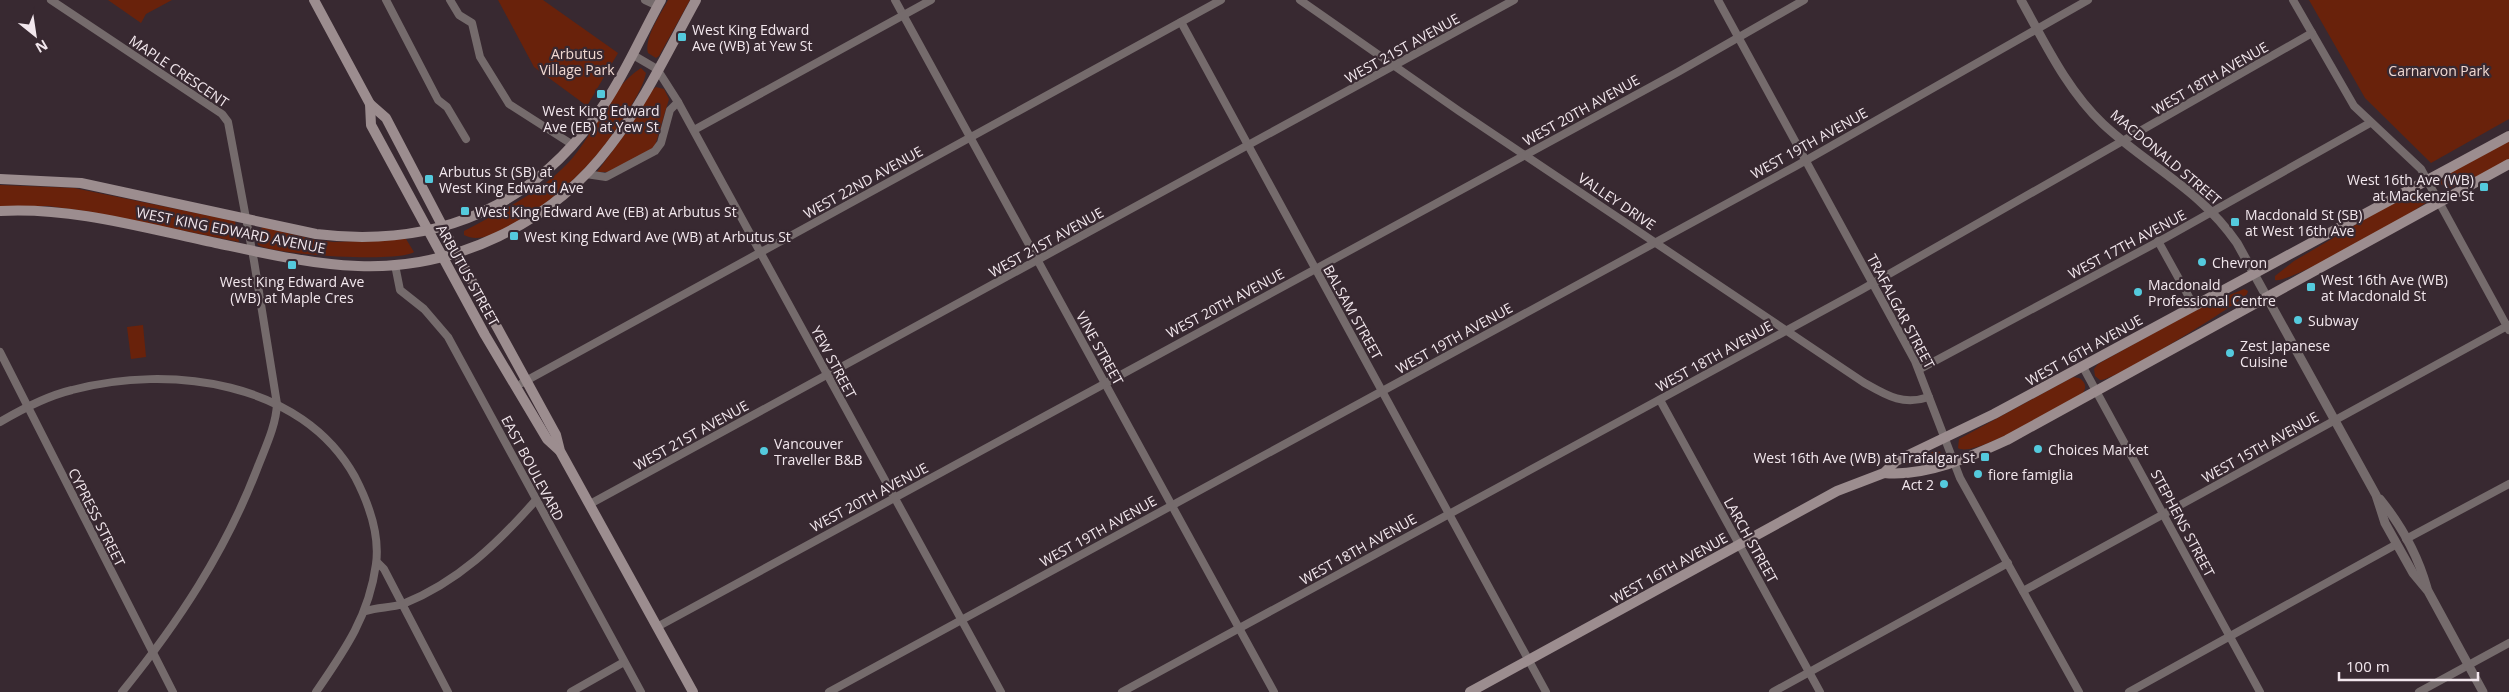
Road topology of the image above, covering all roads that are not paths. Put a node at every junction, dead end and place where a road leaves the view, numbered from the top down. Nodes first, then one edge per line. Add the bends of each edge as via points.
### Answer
1 (51, 0) edge
2 (314, 0) edge
3 (386, 0) edge
4 (450, 0) edge
5 (645, 0) edge
6 (696, 0) edge
7 (895, 0) edge
8 (931, 0) edge
9 (1222, 0) edge
10 (1300, 0) edge
11 (1514, 0) edge
12 (1718, 0) edge
13 (1804, 0) edge
14 (2021, 0) edge
15 (2088, 0) edge
16 (2293, 0) edge
17 (659, 3) edge
18 (904, 15) junction
19 (1181, 22) junction
20 (2037, 29) junction
21 (2312, 33) junction
22 (1738, 38) junction
23 (633, 55) junction
24 (1394, 66) junction
25 (657, 69) junction
26 (678, 102) junction
27 (370, 104) junction
28 (2370, 123) junction
29 (694, 130) junction
30 (2509, 136) edge
31 (971, 137) junction
32 (466, 139) dead end
33 (2123, 141) junction
34 (573, 145) junction
35 (1248, 146) junction
36 (1526, 154) junction
37 (1805, 161) junction
38 (2509, 164) edge
39 (586, 174) junction
40 (0, 179) edge
41 (2427, 180) junction
42 (2440, 202) junction
43 (0, 211) edge
44 (2212, 211) junction
45 (245, 217) junction
46 (442, 226) junction
47 (427, 229) junction
48 (2158, 241) junction
49 (1655, 242) junction
50 (252, 251) junction
51 (456, 252) junction
52 (760, 252) junction
53 (442, 256) junction
54 (1038, 260) junction
55 (395, 265) junction
56 (1315, 269) junction
57 (2254, 272) junction
58 (1872, 284) junction
59 (2268, 297) junction
60 (2194, 306) junction
61 (2508, 327) edge
62 (1788, 330) junction
63 (0, 352) edge
64 (2083, 367) junction
65 (1920, 369) junction
66 (827, 375) junction
67 (527, 380) junction
68 (1105, 383) junction
69 (516, 386) junction
70 (1382, 391) junction
71 (2097, 391) junction
72 (1929, 396) junction
73 (1660, 400) junction
74 (277, 404) junction
75 (28, 407) junction
76 (2335, 420) junction
77 (0, 422) edge
78 (1945, 439) junction
79 (560, 451) junction
80 (1954, 461) junction
81 (1884, 473) junction
82 (2509, 484) edge
83 (2376, 495) junction
84 (894, 498) junction
85 (536, 500) junction
86 (590, 504) junction
87 (1172, 506) junction
88 (1449, 514) junction
89 (2164, 514) junction
90 (2406, 539) junction
91 (2397, 544) junction
92 (1739, 545) junction
93 (377, 562) junction
94 (2008, 563) junction
95 (2023, 591) junction
96 (2428, 591) junction
97 (403, 604) junction
98 (366, 611) junction
99 (961, 620) junction
100 (656, 627) junction
101 (1238, 628) junction
102 (2230, 637) junction
103 (2509, 643) edge
104 (152, 654) junction
105 (1529, 660) junction
106 (624, 662) junction
107 (2469, 665) junction
108 (1809, 672) junction
109 (2075, 691) edge
110 (122, 692) edge
111 (173, 692) edge
112 (316, 692) edge
113 (448, 692) edge
114 (571, 692) edge
115 (641, 692) edge
116 (693, 692) edge
117 (830, 692) edge
118 (1000, 692) edge
119 (1122, 692) edge
120 (1274, 692) edge
121 (1470, 692) edge
122 (1546, 692) edge
123 (1773, 692) edge
124 (1820, 692) edge
125 (2129, 692) edge
126 (2260, 692) edge
127 (2419, 692) edge
128 (2484, 692) edge

1 - 45 street, MAPLE CRESCENT via 222,114 231,129
2 - 27 main road, ARBUTUS STREET
3 - 32 street via 438,100 447,107
4 - 34 street via 459,15 472,23 480,57 509,104
5 - 17 street
6 - 25 main road, WEST KING EDWARD AVENUE
7 - 18 street, VINE STREET
8 - 18 street
9 - 19 street, WEST 22ND AVENUE
10 - 24 street, VALLEY DRIVE
11 - 24 street, WEST 21ST AVENUE
12 - 22 street, TRAFALGAR STREET
13 - 22 street, WEST 20TH AVENUE
14 - 20 street, MACDONALD STREET
15 - 20 street, WEST 19TH AVENUE
16 - 21 street
17 - 23 main road, WEST KING EDWARD AVENUE
18 - 29 street
18 - 31 street, VINE STREET
19 - 31 street, WEST 22ND AVENUE
19 - 35 street, BALSAM STREET
20 - 33 street, MACDONALD STREET via 2073,88 2103,124
20 - 37 street, WEST 19TH AVENUE
21 - 28 street via 2354,106
21 - 33 street, WEST 18TH AVENUE
22 - 36 street, WEST 20TH AVENUE
22 - 37 street, TRAFALGAR STREET
23 - 25 street, YEW STREET
23 - 34 main road, WEST KING EDWARD AVENUE via 606,102
24 - 35 street, WEST 21ST AVENUE
24 - 36 street, VALLEY DRIVE
25 - 26 street, YEW STREET
25 - 39 main road, WEST KING EDWARD AVENUE via 625,126
26 - 29 street, YEW STREET
26 - 39 street via 670,110 655,151 606,177
27 - 46 main road, ARBUTUS STREET via 386,118
27 - 47 main road, ARBUTUS STREET via 370,125
28 - 41 street via 2419,167
28 - 44 street, WEST 17TH AVENUE
29 - 52 street, YEW STREET
30 - 41 main road, WEST 16TH AVENUE
31 - 52 street, WEST 22ND AVENUE
31 - 54 street, VINE STREET
33 - 44 street, MACDONALD STREET
33 - 58 street, WEST 18TH AVENUE
34 - 46 main road, WEST KING EDWARD AVENUE via 545,174 515,196 485,212
35 - 54 street, WEST 21ST AVENUE
35 - 56 street, BALSAM STREET
36 - 49 street, VALLEY DRIVE
36 - 56 street, WEST 20TH AVENUE
37 - 49 street, WEST 19TH AVENUE
37 - 58 street, TRAFALGAR STREET
38 - 42 main road, WEST 16TH AVENUE
39 - 51 main road, WEST KING EDWARD AVENUE via 552,204 519,226 482,244
40 - 45 main road, WEST KING EDWARD AVENUE via 81,183
41 - 42 street
41 - 57 main road, WEST 16TH AVENUE
42 - 59 main road, WEST 16TH AVENUE
42 - 61 street
43 - 50 main road, WEST KING EDWARD AVENUE via 76,213
44 - 48 street, WEST 17TH AVENUE
44 - 57 street, MACDONALD STREET
45 - 47 main road, WEST KING EDWARD AVENUE via 340,237 377,237
45 - 50 street, MAPLE CRESCENT
46 - 47 main road, WEST KING EDWARD AVENUE
46 - 51 main road, ARBUTUS STREET
47 - 53 main road, ARBUTUS STREET
48 - 60 street
48 - 65 street, WEST 17TH AVENUE
49 - 62 street, VALLEY DRIVE
49 - 70 street, WEST 19TH AVENUE
50 - 55 main road, WEST KING EDWARD AVENUE via 329,264
50 - 74 street, MAPLE CRESCENT
51 - 53 main road, WEST KING EDWARD AVENUE
51 - 67 main road, ARBUTUS STREET
52 - 66 street, YEW STREET
52 - 67 street, WEST 22ND AVENUE
53 - 55 main road, WEST KING EDWARD AVENUE
53 - 69 main road, ARBUTUS STREET
54 - 66 street, WEST 21ST AVENUE
54 - 68 street, VINE STREET
55 - 85 street, EAST BOULEVARD via 400,290 424,309 448,337
56 - 68 street, WEST 20TH AVENUE
56 - 70 street, BALSAM STREET
57 - 59 street, MACDONALD STREET
57 - 60 main road, WEST 16TH AVENUE
58 - 62 street, WEST 18TH AVENUE
58 - 65 street, TRAFALGAR STREET
59 - 71 main road, WEST 16TH AVENUE
59 - 76 street, MACDONALD STREET
60 - 64 main road, WEST 16TH AVENUE
61 - 76 street, WEST 15TH AVENUE
62 - 72 street, VALLEY DRIVE via 1862,382 1890,397 1914,402
62 - 73 street, WEST 18TH AVENUE
63 - 75 street, CYPRESS STREET
64 - 71 street, STEPHENS STREET
64 - 78 main road, WEST 16TH AVENUE
65 - 72 street, TRAFALGAR STREET
66 - 84 street, YEW STREET
66 - 86 street, WEST 21ST AVENUE
67 - 69 street, WEST 22ND AVENUE
67 - 79 main road, ARBUTUS STREET via 556,435
68 - 84 street, WEST 20TH AVENUE
68 - 87 street, VINE STREET
69 - 79 main road, ARBUTUS STREET via 548,439
70 - 87 street, WEST 19TH AVENUE
70 - 88 street, BALSAM STREET
71 - 80 main road, WEST 16TH AVENUE via 2007,440
71 - 89 street, STEPHENS STREET
72 - 78 street, TRAFALGAR STREET
73 - 88 street, WEST 18TH AVENUE
73 - 92 street, LARCH STREET
74 - 75 street via 235,389 169,380 116,382 71,390
74 - 93 street via 323,434 345,460 369,508
74 - 104 street via 267,446 214,563
75 - 77 street
75 - 104 street, CYPRESS STREET
76 - 83 street, MACDONALD STREET
76 - 89 street, WEST 15TH AVENUE
78 - 80 street, TRAFALGAR STREET
78 - 81 main road, WEST 16TH AVENUE via 1896,461
79 - 86 main road, ARBUTUS STREET
80 - 81 main road, WEST 16TH AVENUE via 1900,474
80 - 94 street, TRAFALGAR STREET via 1960,478
81 - 92 main road, WEST 16TH AVENUE via 1837,491
82 - 90 street
83 - 90 street, MACDONALD STREET
83 - 91 street, MACDONALD STREET via 2385,523
84 - 99 street, YEW STREET
84 - 100 street, WEST 20TH AVENUE
85 - 97 street via 499,541 466,569
85 - 106 street, EAST BOULEVARD
86 - 100 main road, ARBUTUS STREET
87 - 99 street, WEST 19TH AVENUE
87 - 101 street, VINE STREET
88 - 101 street, WEST 18TH AVENUE
88 - 105 street, BALSAM STREET
89 - 95 street, WEST 15TH AVENUE
89 - 102 street, STEPHENS STREET
90 - 96 street, MACDONALD STREET via 2422,568
91 - 96 street, MACDONALD STREET via 2413,573
91 - 102 street
92 - 105 main road, WEST 16TH AVENUE
92 - 108 street, LARCH STREET
93 - 97 street
93 - 98 street
94 - 95 street, TRAFALGAR STREET
94 - 108 street
95 - 109 street, TRAFALGAR STREET
96 - 107 street, MACDONALD STREET
97 - 98 street
97 - 113 street
98 - 112 street via 354,637
99 - 117 street, WEST 19TH AVENUE
99 - 118 street, YEW STREET
100 - 116 main road, ARBUTUS STREET
101 - 119 street, WEST 18TH AVENUE
101 - 120 street, VINE STREET
102 - 125 street
102 - 126 street, STEPHENS STREET
103 - 107 street
104 - 110 street
104 - 111 street, CYPRESS STREET
105 - 121 main road, WEST 16TH AVENUE
105 - 122 street, BALSAM STREET
106 - 114 street
106 - 115 street, EAST BOULEVARD
107 - 127 street
107 - 128 street, MACDONALD STREET
108 - 123 street
108 - 124 street, LARCH STREET

